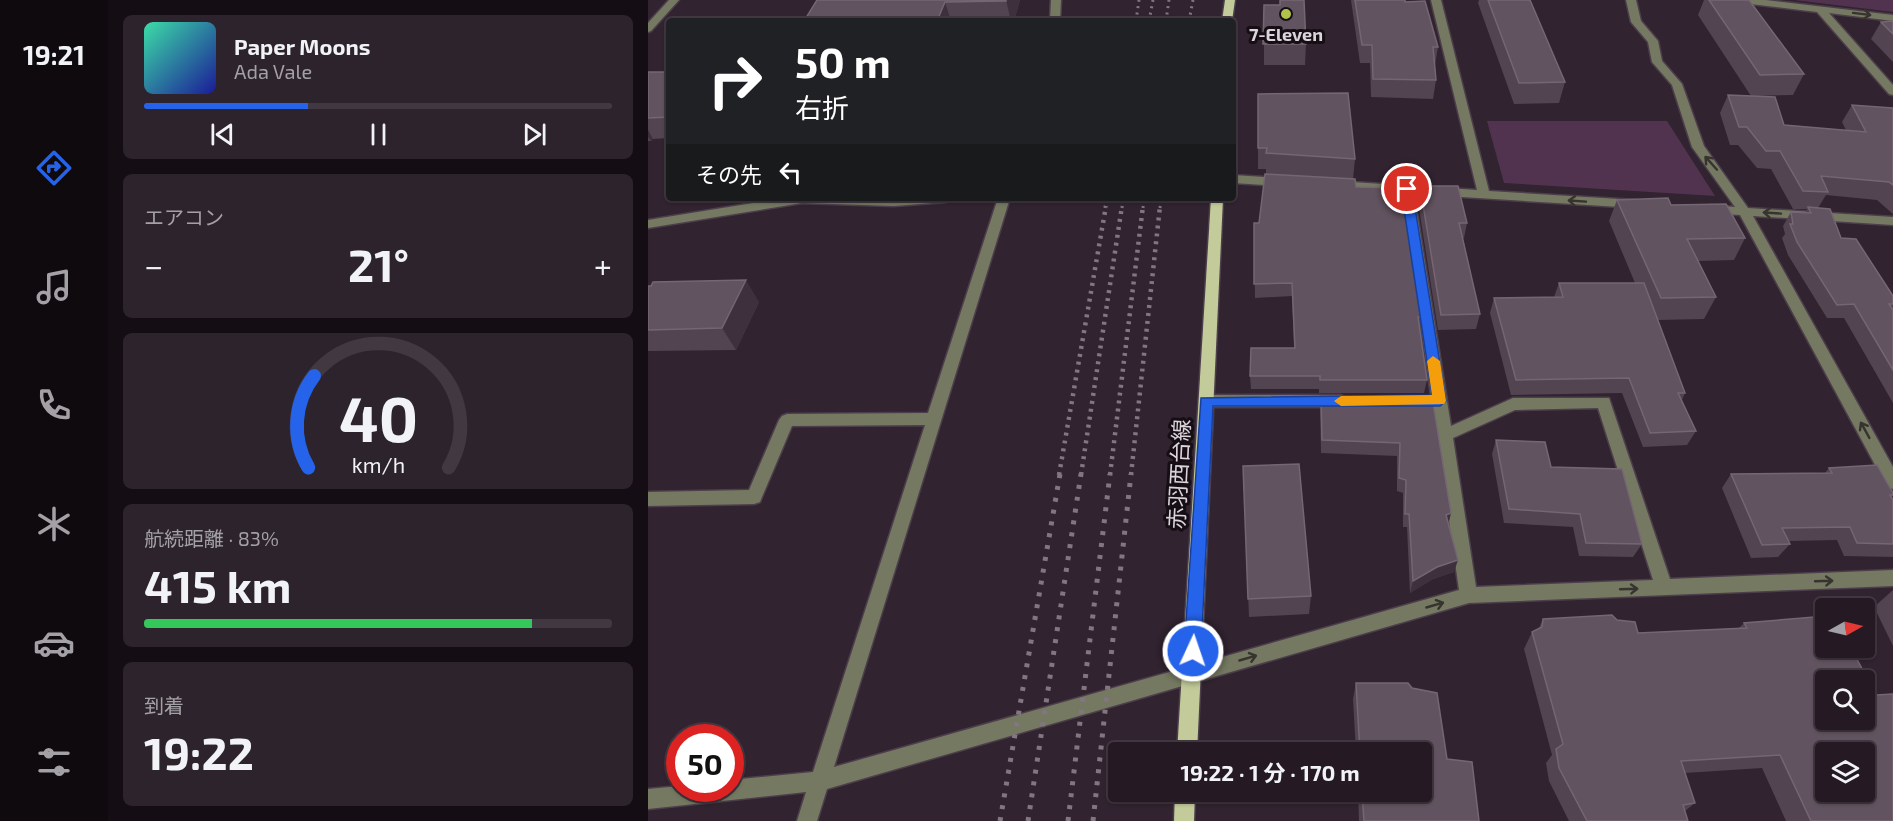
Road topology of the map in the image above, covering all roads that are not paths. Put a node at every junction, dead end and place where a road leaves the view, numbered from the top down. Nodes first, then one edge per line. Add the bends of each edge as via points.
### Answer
1 (674, 0) edge
2 (1056, 0) edge
3 (1230, 0) edge
4 (1436, 0) edge
5 (1631, 0) edge
6 (1742, 0) edge
7 (1820, 9) junction
8 (1055, 18) edge
9 (1227, 18) edge
10 (1893, 18) edge
11 (648, 30) edge
12 (1893, 92) edge
13 (1236, 179) edge
14 (1291, 182) edge
15 (1326, 184) edge
16 (1407, 189) junction
17 (1484, 195) junction
18 (796, 201) edge
19 (848, 201) edge
20 (907, 201) edge
21 (1003, 201) edge
22 (1217, 201) edge
23 (1650, 205) edge
24 (1697, 208) edge
25 (1744, 211) junction
26 (1893, 221) edge
27 (648, 224) edge
28 (1206, 401) junction
29 (1358, 401) edge
30 (934, 419) junction
31 (1445, 435) junction
32 (1893, 482) edge
33 (648, 499) edge
34 (1893, 578) edge
35 (1664, 587) junction
36 (1469, 595) junction
37 (1191, 674) junction
38 (1188, 742) edge
39 (819, 781) junction
40 (648, 799) edge
41 (1185, 802) edge
42 (807, 821) edge
43 (1184, 821) edge

1 - 11 street
2 - 8 street
3 - 9 main road
4 - 17 street
25 -> 5 street via 1698,147 1677,84 1657,62 1653,41 1636,22
6 - 7 street
7 -> 10 street
7 - 12 street
13 - 14 street
15 - 16 street
16 - 17 street
16 - 31 street via 1434,401
23 -> 17 street
18 - 27 street
19 - 20 street
21 - 30 street
22 - 28 main road, 赤羽西台線
24 - 25 street
26 -> 25 street
32 -> 25 street
28 - 29 street
28 - 37 main road, 赤羽西台線
30 - 33 street via 787,420 753,497
30 - 39 street
31 - 35 street via 1513,404 1604,402
31 - 36 street
35 -> 34 street
36 -> 35 street
37 -> 36 street
37 - 38 main road, 赤羽西台線
37 - 39 street
39 - 40 street
39 - 42 street
41 - 43 main road

